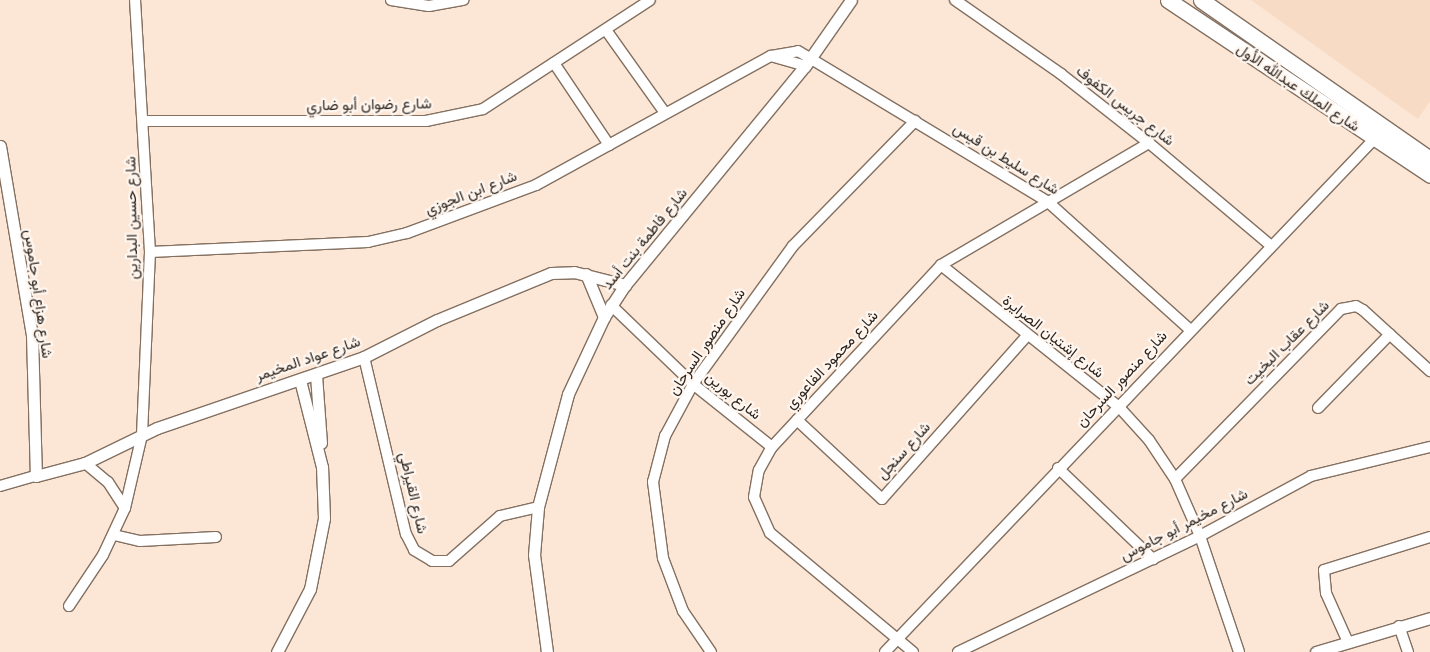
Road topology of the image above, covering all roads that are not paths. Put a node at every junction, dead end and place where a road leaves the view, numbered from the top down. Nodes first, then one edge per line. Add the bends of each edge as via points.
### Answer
1 (135, 0) edge
2 (391, 0) edge
3 (463, 0) edge
4 (650, 0) edge
5 (851, 0) edge
6 (955, 0) edge
7 (1168, 0) edge
8 (1201, 0) edge
9 (606, 30) junction
10 (809, 62) junction
11 (554, 63) junction
12 (665, 114) junction
13 (144, 121) junction
14 (914, 121) junction
15 (1379, 134) junction
16 (1149, 142) junction
17 (609, 145) junction
18 (0, 146) edge
19 (1430, 159) edge
20 (1430, 175) edge
21 (1047, 201) junction
22 (6, 213) edge
23 (1270, 246) junction
24 (150, 252) junction
25 (941, 265) junction
26 (586, 274) junction
27 (625, 285) junction
28 (611, 305) junction
29 (604, 317) junction
30 (1189, 329) junction
31 (1390, 334) junction
32 (1026, 337) junction
33 (364, 357) junction
34 (1430, 371) edge
35 (316, 375) junction
36 (300, 380) junction
37 (693, 384) junction
38 (1119, 407) junction
39 (1318, 408) dead end
40 (797, 420) junction
41 (142, 435) junction
42 (772, 447) junction
43 (1430, 447) edge
44 (85, 463) junction
45 (322, 467) junction
46 (1058, 468) junction
47 (36, 476) junction
48 (1174, 479) junction
49 (0, 486) edge
50 (538, 507) junction
51 (125, 508) junction
52 (114, 535) junction
53 (216, 536) dead end
54 (1200, 536) junction
55 (1430, 537) edge
56 (1153, 559) junction
57 (69, 606) dead end
58 (1430, 618) edge
59 (1399, 626) junction
60 (898, 640) junction
61 (1348, 640) junction
62 (277, 652) edge
63 (547, 652) edge
64 (711, 652) edge
65 (885, 652) edge
66 (913, 652) edge
67 (958, 652) edge
68 (1239, 652) edge
69 (1316, 652) edge
70 (1408, 652) edge

1 - 13 street, شارع حسين البدارين
2 - 3 street via 429,6
4 - 9 street, شارع رضوان أبو ضاري
5 - 10 street, شارع فاطمة بنت أسد
6 - 16 street, شارع جريس الكفوف
7 - 15 main road, شارع الملك عبدالله الأول
8 - 15 main road, شارع الملك عبدالله الأول
9 - 11 street, شارع رضوان أبو ضاري
9 - 12 street
10 - 12 street, شارع ابن الجوزي via 771,56
10 - 14 street, شارع سليط بن قيس
10 - 27 street, شارع فاطمة بنت أسد
11 - 13 street, شارع رضوان أبو ضاري via 484,109 426,121
11 - 17 street
12 - 17 street, شارع ابن الجوزي
13 - 24 street, شارع حسين البدارين
14 - 21 street, شارع سليط بن قيس
14 - 37 street, شارع منصور السرحان via 793,246
15 - 19 main road, شارع الملك عبدالله الأول
15 - 20 main road, شارع الملك عبدالله الأول
15 - 23 street, شارع منصور السرحان
16 - 21 street, شارع محمود الفاعوري
16 - 23 street, شارع جريس الكفوف
17 - 24 street, شارع ابن الجوزي via 536,185 464,214 368,242
18 - 22 street, شارع هزاع أبو جاموس
21 - 25 street, شارع محمود الفاعوري
21 - 30 street, شارع سليط بن قيس
22 - 47 street, شارع هزاع أبو جاموس via 32,335
23 - 30 street, شارع منصور السرحان
24 - 41 street, شارع حسين البدارين
25 - 32 street, شارع إشتيان الصرايرة
25 - 40 street, شارع محمود الفاعوري
26 - 27 street, شارع عواد المخيمر
26 - 29 street
26 - 33 street, شارع عواد المخيمر via 551,274 437,320
27 - 28 street, شارع فاطمة بنت أسد
28 - 29 street, شارع فاطمة بنت أسد
28 - 37 street, شارع بورين
29 - 50 street, شارع فاطمة بنت أسد via 561,409
30 - 38 street, شارع منصور السرحان
31 - 34 street, شارع عقاب البخيت
31 - 39 street
31 - 48 street, شارع عقاب البخيت via 1356,306 1341,309
32 - 38 street, شارع إشتيان الصرايرة
32 - 40 street, شارع سنجل via 882,499
33 - 35 street, شارع عواد المخيمر
33 - 50 street, شارع القيراطي via 406,534 414,550 432,561 448,561 500,516
35 - 36 street, شارع عواد المخيمر
35 - 45 street
36 - 41 street, شارع عواد المخيمر
36 - 45 street
37 - 42 street, شارع بورين
37 - 64 street, شارع منصور السرحان via 660,450 653,497 668,574 690,624
38 - 46 street, شارع منصور السرحان
38 - 48 street, شارع إشتيان الصرايرة via 1149,440
40 - 42 street, شارع محمود الفاعوري
41 - 44 street, شارع عواد المخيمر
41 - 51 street, شارع حسين البدارين
42 - 60 street, شارع محمود الفاعوري via 754,484 762,521 770,533
43 - 54 street, شارع مخيمر أبو جاموس via 1310,476
44 - 47 street, شارع عواد المخيمر
44 - 51 street via 108,482
45 - 62 street via 324,518 316,568 302,607
46 - 56 street
46 - 60 street, شارع منصور السرحان
47 - 49 street, شارع عواد المخيمر
48 - 54 street, شارع إشتيان الصرايرة
50 - 63 street, شارع فاطمة بنت أسد via 534,573
51 - 52 street, شارع حسين البدارين
52 - 53 street via 140,541
52 - 57 street, شارع حسين البدارين
54 - 56 street, شارع مخيمر أبو جاموس
54 - 68 street, شارع إشتيان الصرايرة
55 - 61 street via 1324,570 1326,593
56 - 67 street, شارع مخيمر أبو جاموس
58 - 59 street
59 - 61 street
59 - 70 street
60 - 65 street, شارع منصور السرحان
60 - 66 street, شارع محمود الفاعوري
61 - 69 street

